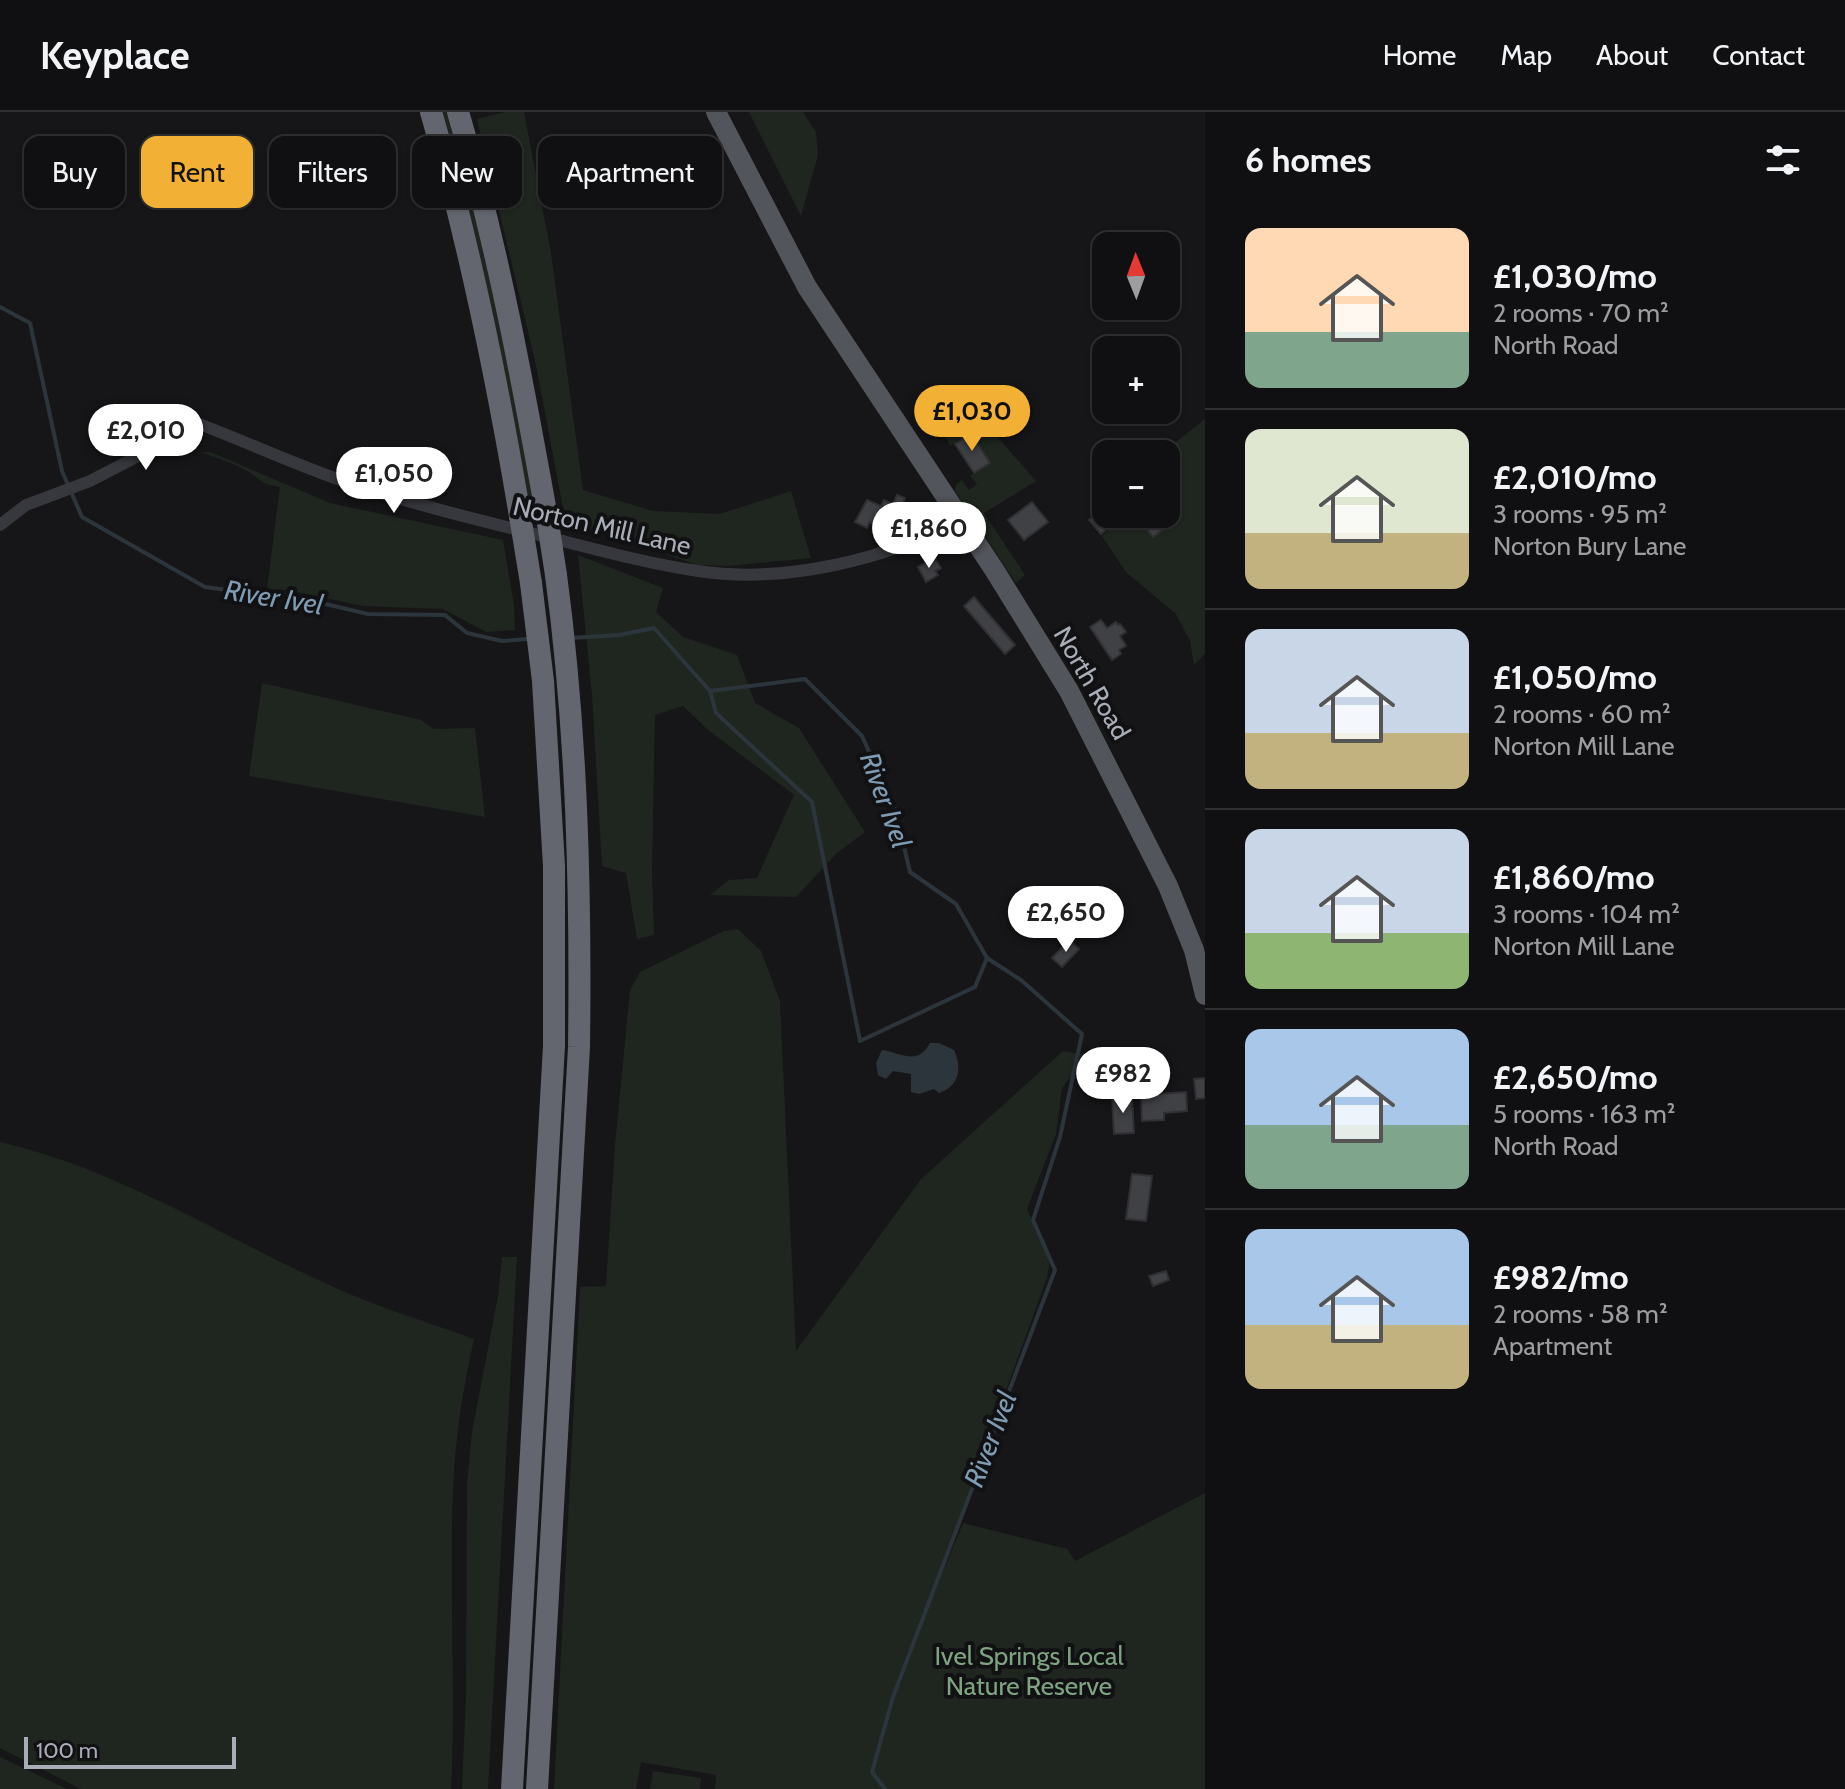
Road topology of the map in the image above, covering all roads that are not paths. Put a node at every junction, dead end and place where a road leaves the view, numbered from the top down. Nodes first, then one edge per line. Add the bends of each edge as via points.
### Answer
1 (431, 112) edge
2 (458, 112) edge
3 (716, 112) edge
4 (961, 519) junction
5 (0, 525) edge
6 (1205, 995) edge
7 (512, 1789) edge
8 (537, 1789) edge

1 - 7 highway, bridge via 483,317 531,583 543,681 554,866 554,1046
2 - 8 highway, bridge via 509,312 548,523 575,767 579,1047
3 - 4 main road, North Road via 807,287
4 - 5 street, Norton Mill Lane via 933,534 823,568 700,572 450,513 359,486 194,422 146,452 26,505
4 - 6 main road, North Road via 1061,677 1105,758 1177,906

